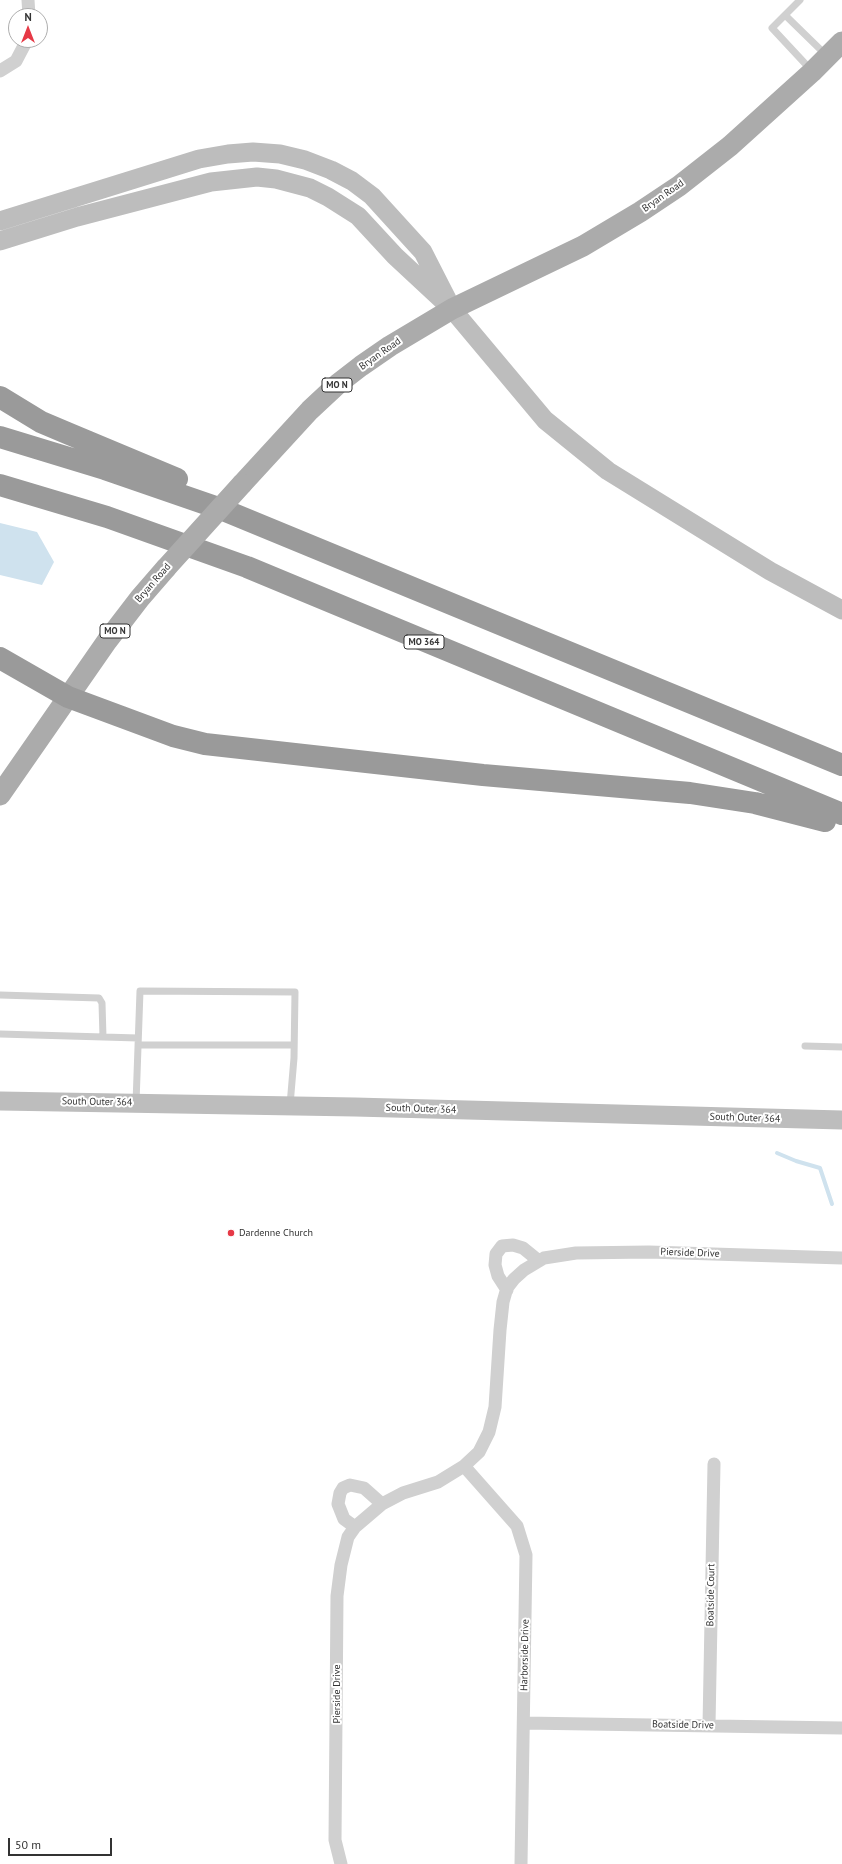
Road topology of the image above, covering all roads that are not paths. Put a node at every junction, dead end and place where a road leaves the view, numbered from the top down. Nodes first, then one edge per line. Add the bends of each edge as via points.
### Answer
1 (800, 0) edge
2 (785, 15) junction
3 (842, 42) edge
4 (23, 48) edge
5 (827, 57) junction
6 (0, 72) edge
7 (812, 72) junction
8 (0, 221) edge
9 (0, 240) edge
10 (452, 309) junction
11 (0, 397) edge
12 (0, 437) edge
13 (0, 485) edge
14 (296, 539) junction
15 (842, 610) edge
16 (0, 658) edge
17 (68, 696) junction
18 (842, 765) edge
19 (0, 795) edge
20 (842, 814) edge
21 (842, 825) edge
22 (0, 995) edge
23 (0, 1034) edge
24 (102, 1037) junction
25 (138, 1042) junction
26 (294, 1045) junction
27 (805, 1046) dead end
28 (842, 1047) edge
29 (0, 1102) edge
30 (136, 1103) junction
31 (290, 1106) junction
32 (842, 1120) edge
33 (842, 1258) edge
34 (539, 1261) junction
35 (507, 1290) junction
36 (714, 1464) dead end
37 (464, 1466) junction
38 (382, 1504) junction
39 (355, 1527) junction
40 (524, 1723) junction
41 (709, 1726) junction
42 (842, 1728) edge
43 (340, 1864) edge
44 (521, 1864) edge

1 - 2 lane
2 - 5 lane
2 - 7 lane via 772,28
3 - 5 main road, Bryan Road
4 - 6 street via 16,61
5 - 7 main road, Bryan Road
7 - 10 main road, Bryan Road via 730,146 679,186 640,212 583,246
8 - 10 main road via 199,160 247,152 280,154 331,170 372,196 423,252
9 - 10 main road via 211,182 241,178 276,179 310,188 358,216 395,256
10 - 15 main road via 546,420 608,471 770,571
10 - 17 main road, Bryan Road / MO N, bridge via 390,346 339,383 310,410 166,568 125,617
11 - 14 highway via 54,428 198,487
12 - 14 highway via 156,485
13 - 20 highway, MO 364 via 107,517 210,553
14 - 18 highway
16 - 17 highway
17 - 19 main road, Bryan Road / MO N
17 - 21 highway via 173,736 205,744 483,775 698,794 787,810
22 - 24 lane via 99,998 102,1003
23 - 24 lane
24 - 25 lane
25 - 26 lane
25 - 26 lane via 140,992 295,992
25 - 30 lane
26 - 31 lane
27 - 28 lane
29 - 30 main road, South Outer 364
30 - 31 main road, South Outer 364
31 - 32 main road, South Outer 364
33 - 34 street, Pierside Drive via 612,1252 576,1253
34 - 35 street, Pierside Drive via 524,1270
34 - 35 street via 523,1248 513,1245 502,1246 496,1254 495,1265 498,1276
35 - 37 street, Pierside Drive via 500,1330 495,1407 489,1432 479,1452
36 - 41 street, Boatside Court
37 - 38 street, Pierside Drive via 438,1482 402,1493
37 - 40 street, Harborside Drive via 517,1526 526,1555
38 - 39 street, Pierside Drive
38 - 39 street via 364,1488 350,1485 343,1488 338,1504 344,1519
39 - 43 street, Pierside Drive via 348,1537 337,1596 335,1840
40 - 41 street, Boatside Drive
40 - 44 street, Harborside Drive
41 - 42 street, Boatside Drive

